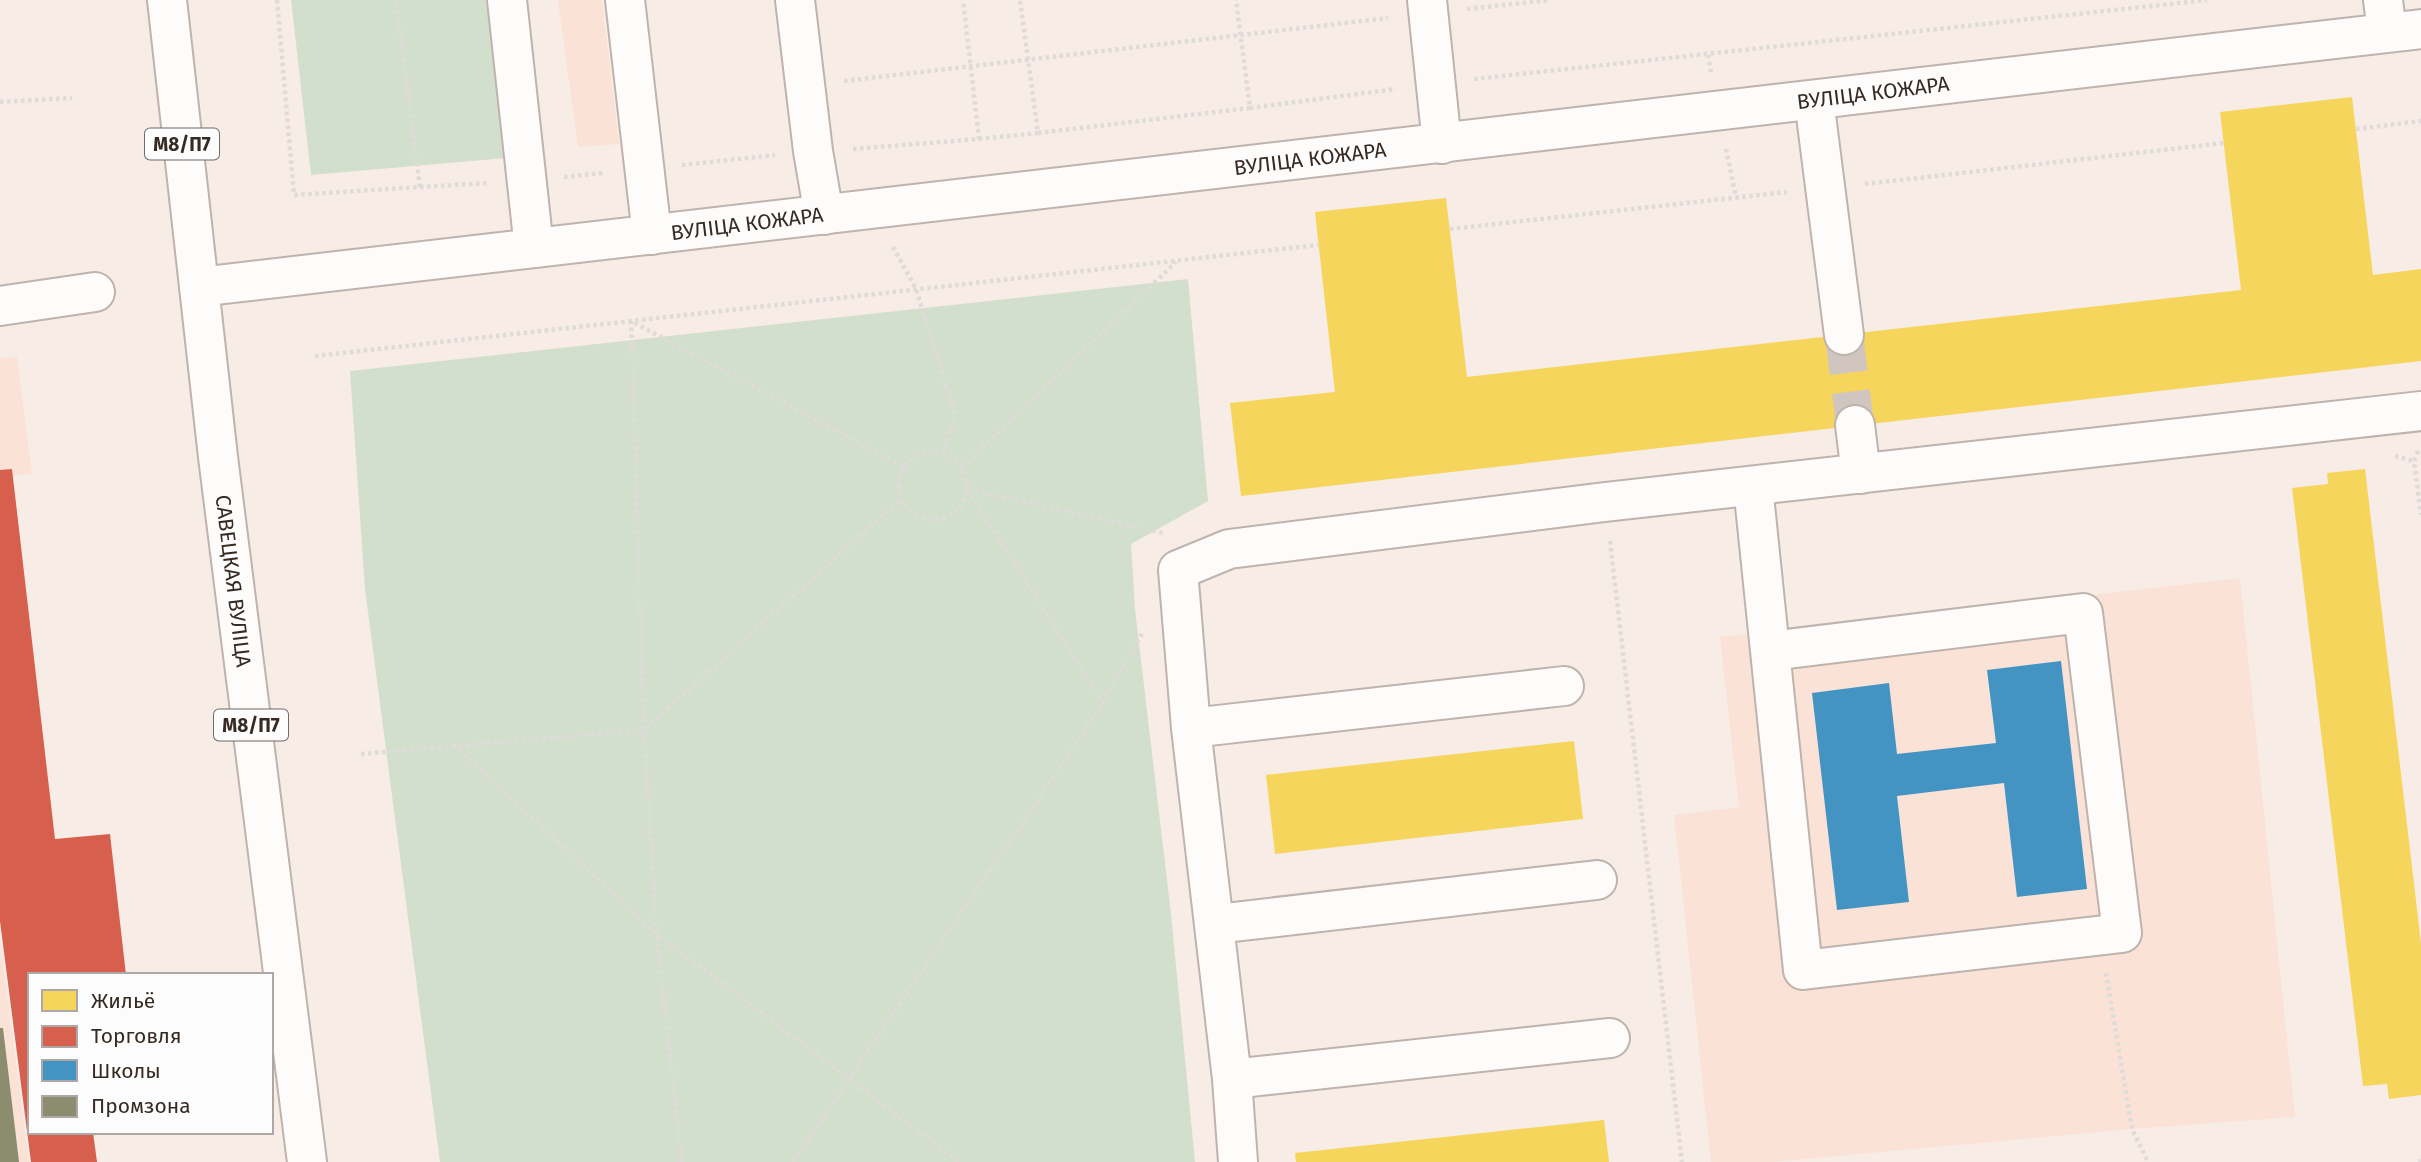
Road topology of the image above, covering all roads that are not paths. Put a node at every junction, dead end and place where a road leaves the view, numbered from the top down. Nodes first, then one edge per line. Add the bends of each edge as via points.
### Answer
1 (167, 0) edge
2 (507, 0) edge
3 (625, 0) edge
4 (795, 0) edge
5 (1428, 7) edge
6 (2397, 20) edge
7 (1814, 100) junction
8 (1442, 144) junction
9 (824, 215) junction
10 (652, 235) junction
11 (534, 248) junction
12 (199, 287) junction
13 (95, 292) dead end
14 (0, 306) edge
15 (1844, 335) tunnel mouth
16 (2421, 411) edge
17 (1855, 425) tunnel mouth
18 (1861, 474) junction
19 (1753, 486) junction
20 (1770, 651) junction
21 (1564, 686) dead end
22 (1191, 728) junction
23 (1597, 880) dead end
24 (1216, 924) junction
25 (1610, 1038) dead end
26 (1232, 1079) junction
27 (307, 1162) edge
28 (1238, 1162) edge

1 - 12 main road, САВЕЦКАЯ ВУЛІЦА / М8/П7
2 - 11 main road
3 - 10 main road
4 - 9 main road
5 - 8 main road
6 - 7 main road, ВУЛІЦА КОЖАРА
7 - 8 main road, ВУЛІЦА КОЖАРА
7 - 15 main road
8 - 9 main road, ВУЛІЦА КОЖАРА
9 - 10 main road, ВУЛІЦА КОЖАРА
10 - 11 main road, ВУЛІЦА КОЖАРА
11 - 12 main road, ВУЛІЦА КОЖАРА
12 - 27 main road, САВЕЦКАЯ ВУЛІЦА / М8/П7
13 - 14 main road
16 - 18 main road
17 - 18 main road
18 - 19 main road
19 - 20 main road
19 - 22 main road via 1229,549 1178,570
20 - 20 main road via 1803,970 2122,933 2083,612
21 - 22 main road
22 - 24 main road
23 - 24 main road
24 - 26 main road
25 - 26 main road
26 - 28 main road

